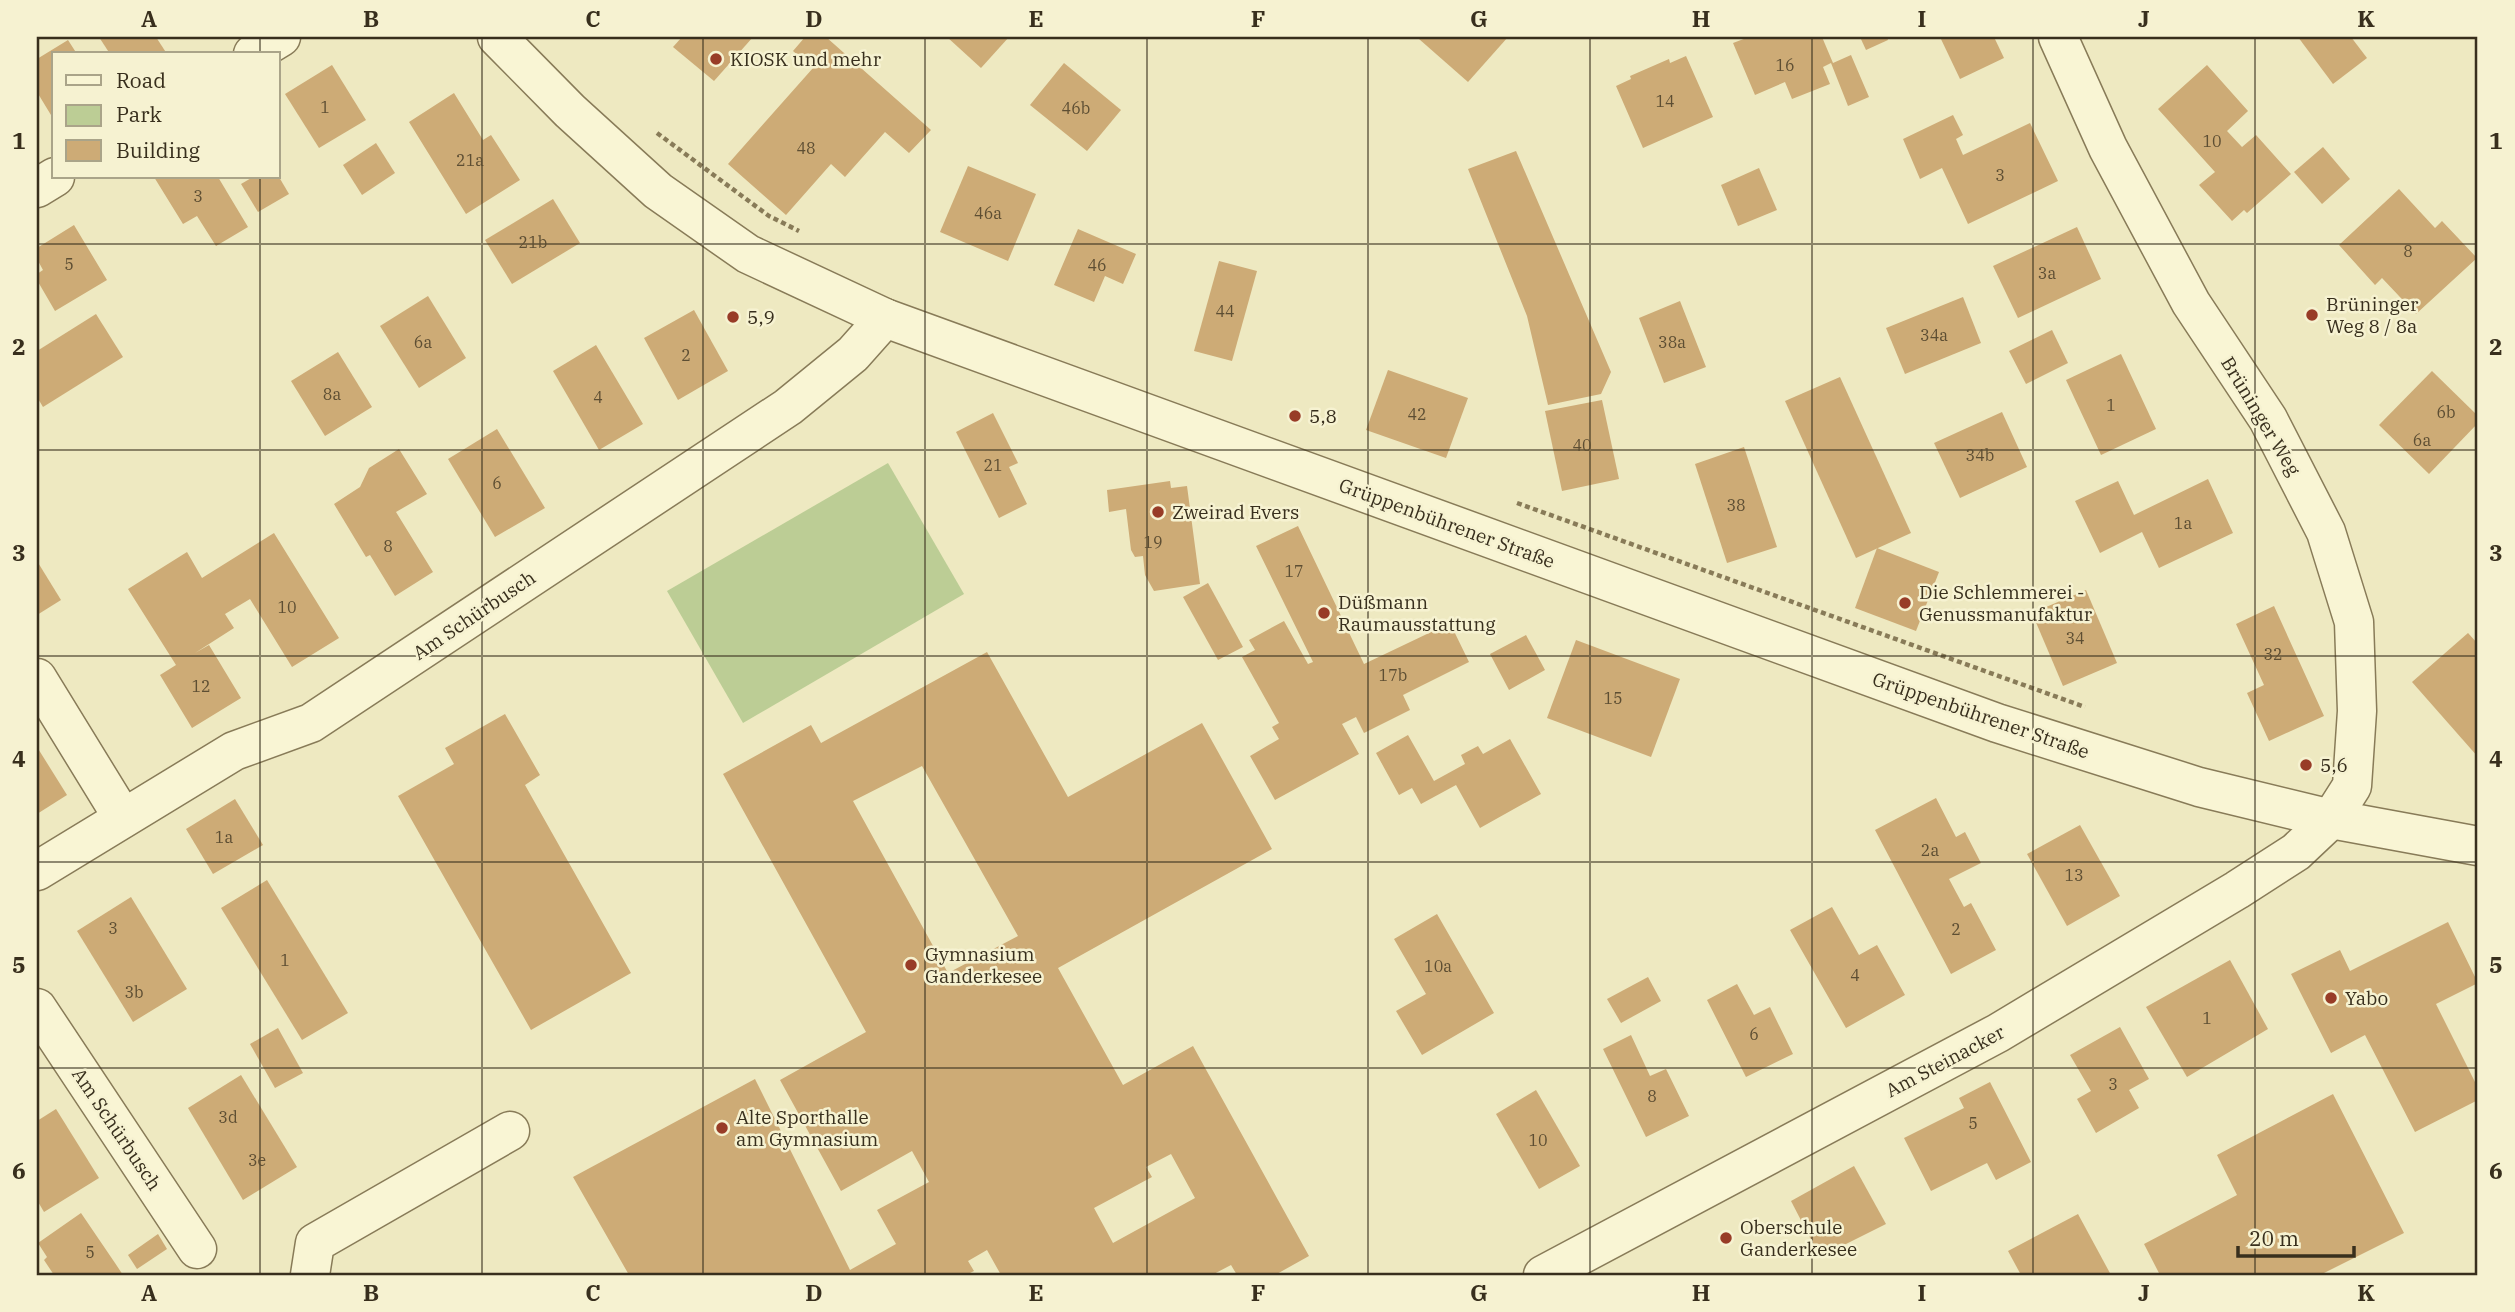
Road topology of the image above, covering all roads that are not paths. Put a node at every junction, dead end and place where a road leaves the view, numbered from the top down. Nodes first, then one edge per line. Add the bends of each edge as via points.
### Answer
1 (281, 37) edge
2 (497, 37) edge
3 (2069, 40) edge
4 (256, 52) edge
5 (52, 178) edge
6 (37, 188) edge
7 (885, 318) junction
8 (37, 678) edge
9 (37, 707) edge
10 (2331, 819) junction
11 (117, 822) junction
12 (2478, 846) edge
13 (37, 871) edge
14 (37, 1008) edge
15 (510, 1131) dead end
16 (197, 1249) dead end
17 (310, 1275) edge
18 (1543, 1275) edge

1 - 4 street
2 - 7 street, Grüppenbührener Straße via 658,191 748,254
3 - 10 street, Brüninger Weg via 2108,148 2191,303 2268,419 2326,532 2354,622 2357,711 2352,786
5 - 6 street
7 - 10 street, Grüppenbührener Straße via 1997,723 2199,787
7 - 11 street, Am Schürbusch via 853,354 788,407 311,723 234,751
8 - 11 street
9 - 11 street
10 - 12 street, Grüppenbührener Straße
10 - 18 street, Am Steinacker via 2296,852 1998,1033
11 - 13 street, Am Schürbusch
14 - 16 street, Am Schürbusch
15 - 17 street via 315,1243

